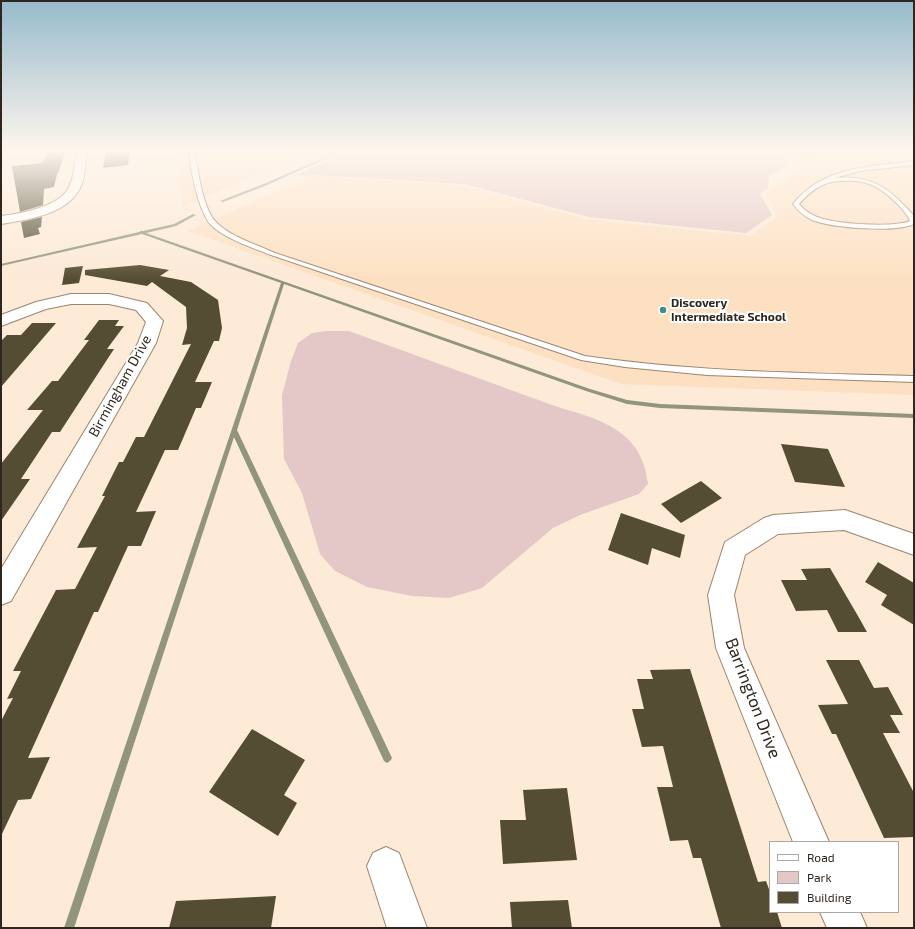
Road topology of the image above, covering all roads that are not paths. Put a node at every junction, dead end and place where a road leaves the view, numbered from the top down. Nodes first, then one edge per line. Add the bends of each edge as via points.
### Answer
1 (70, 193) edge
2 (201, 193) edge
3 (806, 193) edge
4 (891, 193) edge
5 (911, 213) edge
6 (1, 220) edge
7 (1, 321) edge
8 (914, 379) edge
9 (914, 545) edge
10 (1, 593) edge
11 (811, 841) edge
12 (386, 866) dead end
13 (840, 913) edge
14 (407, 928) edge
15 (847, 928) edge

1 - 6 street via 64,200 28,215
2 - 8 lane via 213,223 273,254 584,358 634,366 688,370
3 - 5 lane via 796,204 804,213 816,219 903,227 914,222
4 - 5 lane
7 - 10 street, Birmingham Drive via 42,305 71,298 109,298 140,306 155,321 147,343
9 - 11 street, Barrington Drive via 845,520 773,525 734,549 722,595 730,648
12 - 14 street
13 - 15 street

